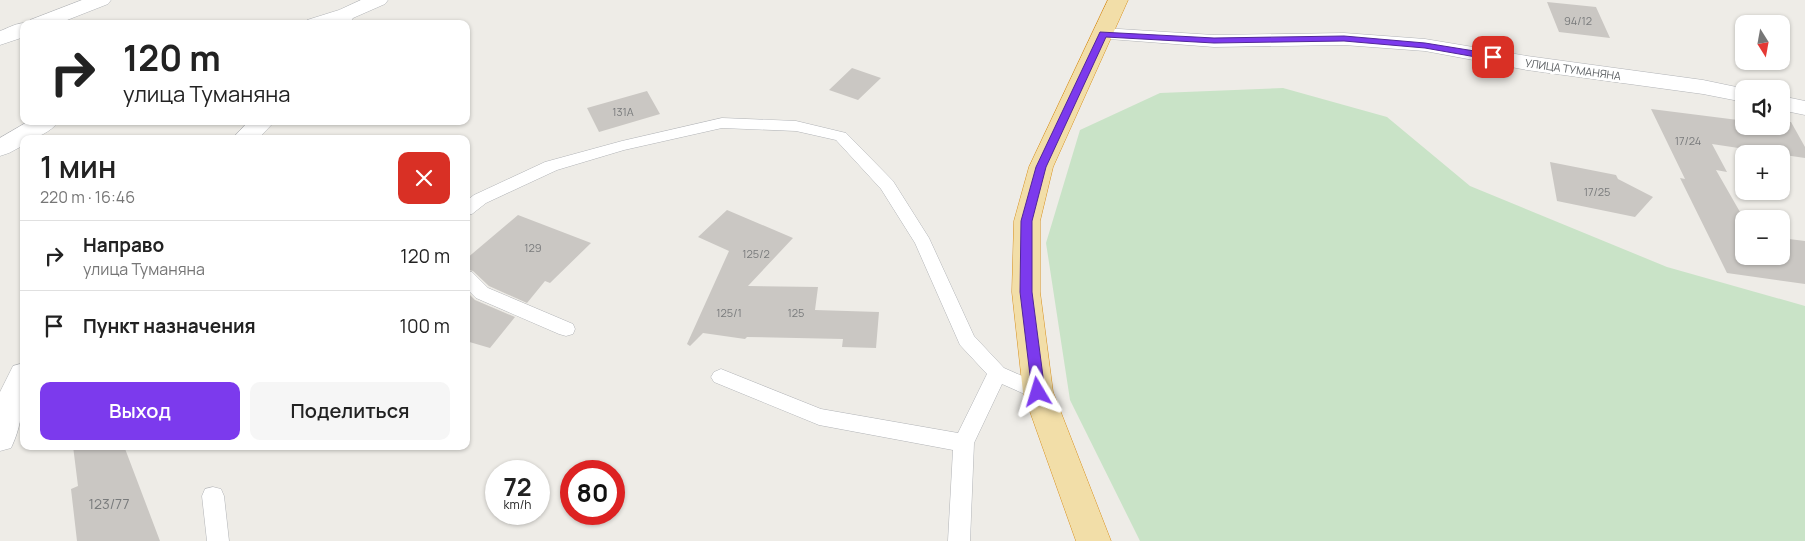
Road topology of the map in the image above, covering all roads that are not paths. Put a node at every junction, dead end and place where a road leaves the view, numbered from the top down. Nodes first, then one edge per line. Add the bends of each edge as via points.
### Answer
1 (101, 0) edge
2 (378, 0) edge
3 (1118, 0) edge
4 (342, 19) edge
5 (48, 20) edge
6 (20, 31) edge
7 (1103, 34) junction
8 (0, 39) edge
9 (1735, 93) edge
10 (1790, 105) edge
11 (1805, 108) edge
12 (40, 125) edge
13 (259, 125) edge
14 (23, 135) edge
15 (248, 135) edge
16 (20, 137) edge
17 (0, 148) edge
18 (470, 207) edge
19 (470, 281) edge
20 (566, 329) dead end
21 (997, 373) junction
22 (721, 377) dead end
23 (20, 383) edge
24 (1038, 392) junction
25 (0, 438) edge
26 (964, 443) junction
27 (213, 496) dead end
28 (218, 541) edge
29 (959, 541) edge
30 (1094, 541) edge

1 - 5 street
2 - 4 street
3 - 7 highway
6 - 8 street
7 - 9 street, УЛИЦА ТУМАНЯНА via 1214,41 1344,39 1425,46
7 - 24 highway via 1041,167 1027,221 1026,292
10 - 11 street
12 - 14 street
13 - 15 street
16 - 17 street
18 - 21 lane via 480,198 551,166 722,123 796,126 841,136 887,185 923,242 967,340
19 - 20 lane via 482,293
21 - 24 lane
21 - 26 lane
22 - 26 lane via 819,417
23 - 25 street via 4,415
24 - 30 highway
26 - 29 lane
27 - 28 lane

